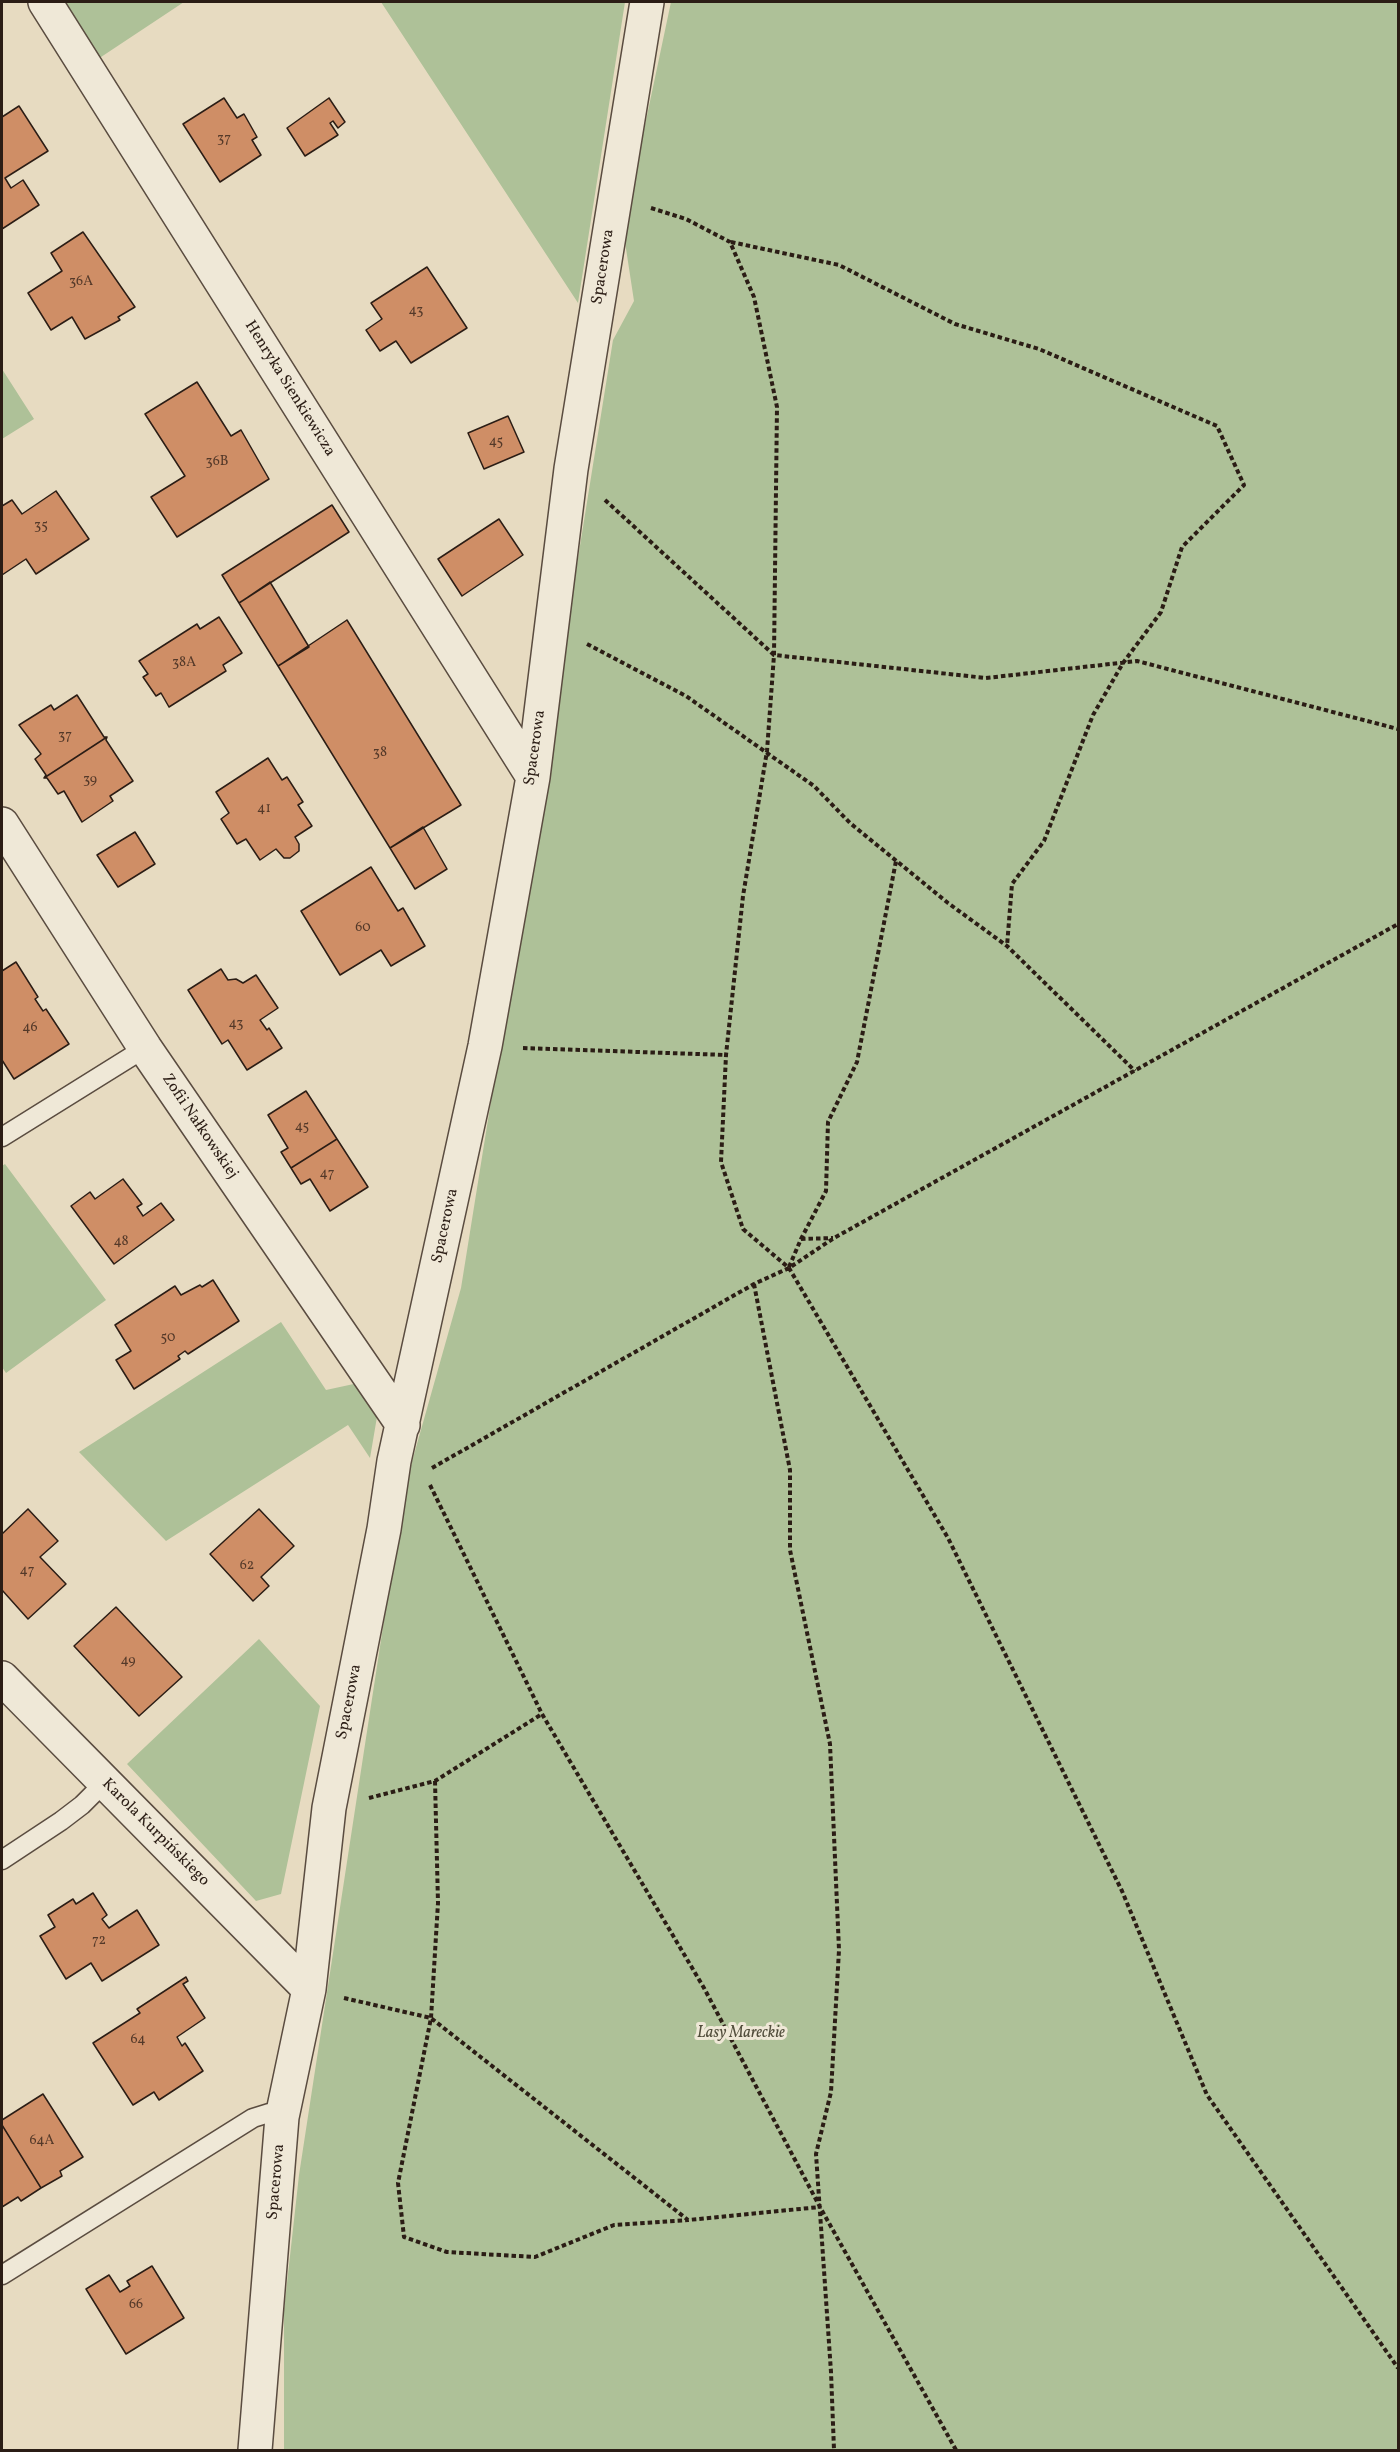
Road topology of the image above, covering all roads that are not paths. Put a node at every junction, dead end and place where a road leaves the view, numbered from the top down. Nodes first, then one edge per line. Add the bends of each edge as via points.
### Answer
1 (45, 2) edge
2 (647, 2) edge
3 (533, 777) junction
4 (2, 825) edge
5 (145, 1048) junction
6 (2, 1137) edge
7 (403, 1425) junction
8 (2, 1678) edge
9 (105, 1782) junction
10 (2, 1860) edge
11 (309, 1989) junction
12 (282, 2117) junction
13 (2, 2275) edge
14 (255, 2451) edge

1 - 3 street, Henryka Sienkiewicza
2 - 3 street, Spacerowa via 571,469
3 - 7 street, Spacerowa via 484,1046
4 - 5 street, Zofii Nałkowskiej
5 - 6 lane
5 - 7 street, Zofii Nałkowskiej
7 - 11 street, Spacerowa via 409,1467 384,1528 329,1808
8 - 9 street, Karola Kurpińskiego
9 - 10 lane via 61,1821
9 - 11 street, Karola Kurpińskiego
11 - 12 street, Spacerowa
12 - 13 lane via 269,2113 253,2118
12 - 14 street, Spacerowa

